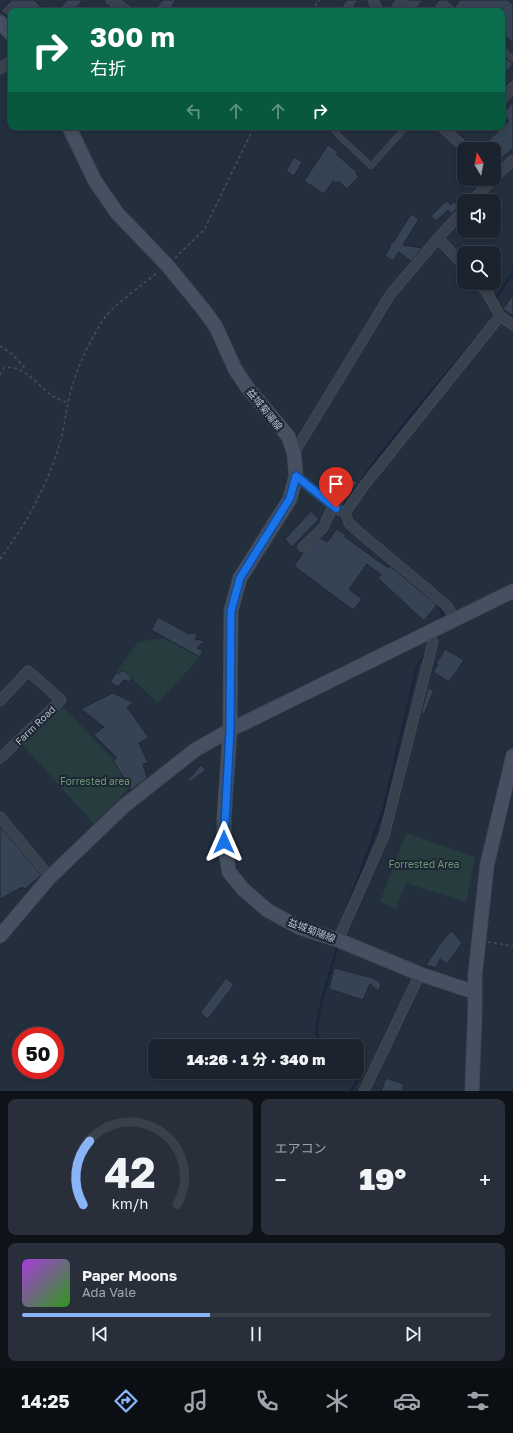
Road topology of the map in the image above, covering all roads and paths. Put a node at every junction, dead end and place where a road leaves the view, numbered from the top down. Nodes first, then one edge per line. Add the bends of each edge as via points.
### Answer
1 (111, 0) edge
2 (123, 8) edge
3 (0, 22) edge
4 (8, 31) edge
5 (505, 52) edge
6 (513, 59) edge
7 (70, 130) edge
8 (253, 130) edge
9 (337, 130) edge
10 (403, 130) edge
11 (445, 130) edge
12 (458, 142) edge
13 (513, 160) edge
14 (501, 171) edge
15 (486, 186) edge
16 (478, 194) edge
17 (457, 218) edge
18 (438, 238) junction
19 (457, 258) edge
20 (167, 265) junction
21 (484, 290) edge
22 (500, 316) junction
23 (513, 325) edge
24 (0, 346) edge
25 (22, 371) junction
26 (0, 374) edge
27 (68, 403) junction
28 (294, 453) junction
29 (296, 476) junction
30 (333, 506) junction
31 (345, 513) junction
32 (303, 547) dead end
33 (0, 559) edge
34 (513, 591) edge
35 (455, 620) junction
36 (433, 642) dead end
37 (0, 701) edge
38 (230, 730) junction
39 (513, 756) edge
40 (0, 758) edge
41 (510, 782) edge
42 (0, 817) edge
43 (50, 877) junction
44 (0, 936) edge
45 (338, 940) junction
46 (478, 941) junction
47 (513, 946) edge
48 (420, 974) junction
49 (474, 992) junction
50 (364, 1091) edge
51 (472, 1091) edge

1 - 2 street
3 - 4 main road
5 - 6 lane
7 - 20 main road, 益城菊陽線 via 95,181 117,213
8 - 20 path via 204,230
9 - 10 lane via 335,132 371,166
11 - 12 street
13 - 14 street
15 - 16 street
17 - 18 street
18 - 19 street
18 - 28 street via 390,295
20 - 27 path via 107,316 78,370
20 - 28 main road, 益城菊陽線 via 216,326 235,369 288,436
21 - 22 street
22 - 23 street
22 - 31 street
24 - 25 path via 24,367
25 - 26 path via 13,366 4,368
25 - 27 path via 55,397
27 - 33 path via 62,438 48,478 21,531
28 - 29 main road, 益城菊陽線
29 - 30 street
29 - 38 main road, 益城菊陽線 via 290,498 240,578 231,611
30 - 31 street
30 - 32 street via 323,528
31 - 35 street via 355,529 448,607
34 - 35 main road
35 - 38 main road
36 - 45 street via 384,836
37 - 40 street, Farm Road via 28,671 61,700
38 - 43 main road via 195,750 124,806
38 - 45 main road, 益城菊陽線 via 224,842 230,872 243,889 266,910 298,927
39 - 41 main road
41 - 46 main road via 487,865
42 - 43 street
43 - 44 main road
45 - 48 main road, 益城菊陽線
46 - 47 path
46 - 49 main road
48 - 49 main road, 益城菊陽線
48 - 50 street
49 - 51 main road

